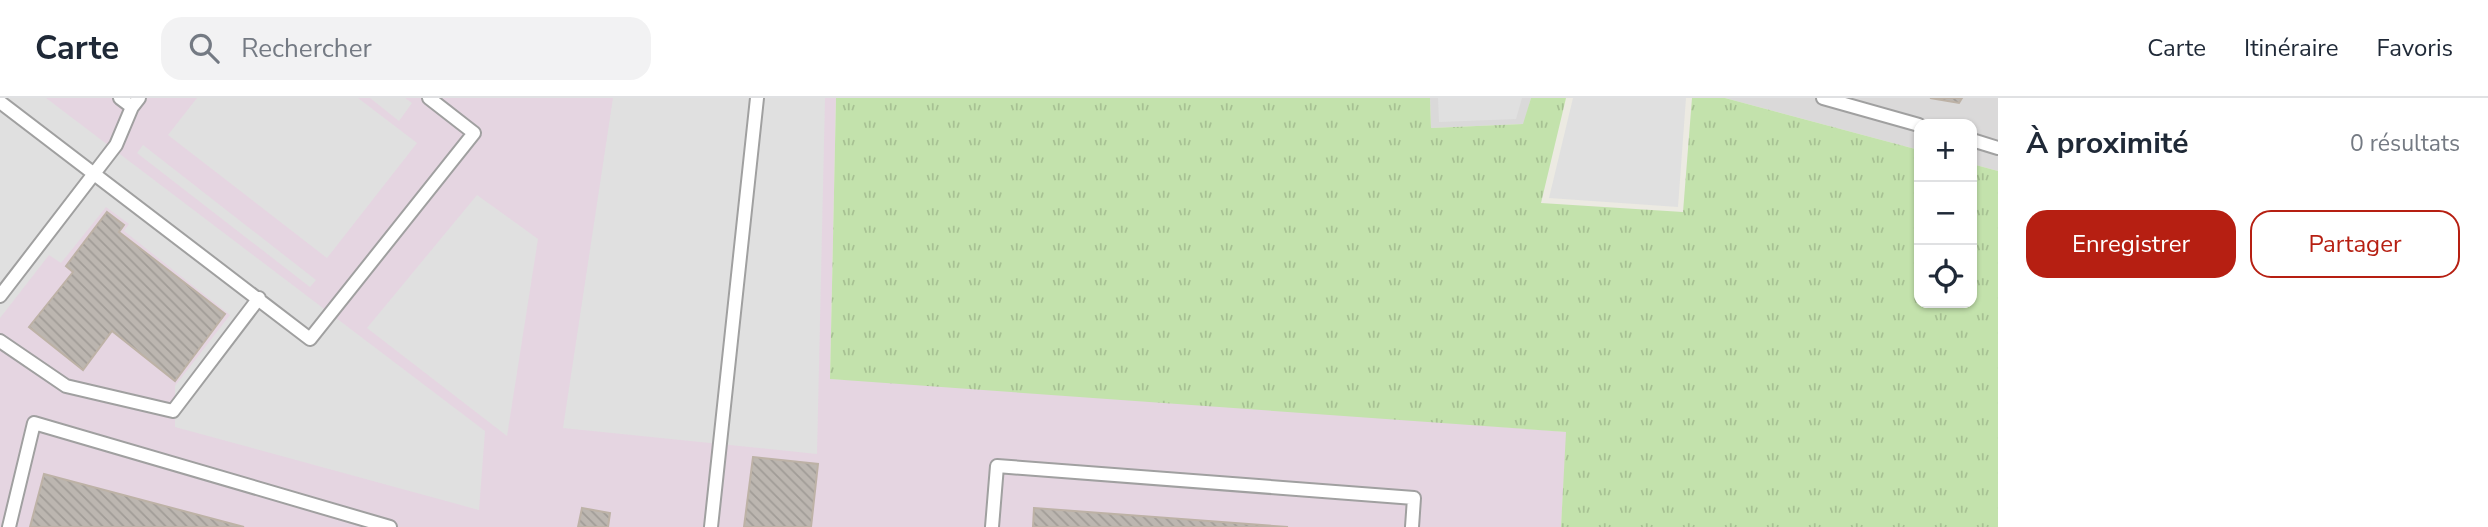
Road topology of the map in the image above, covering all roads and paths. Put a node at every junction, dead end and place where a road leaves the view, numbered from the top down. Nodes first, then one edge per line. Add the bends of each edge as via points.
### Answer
1 (120, 98) edge
2 (429, 98) edge
3 (757, 98) edge
4 (1823, 98) edge
5 (0, 102) edge
6 (135, 103) edge
7 (1914, 124) edge
8 (1977, 142) edge
9 (1998, 148) edge
10 (93, 175) junction
11 (0, 296) edge
12 (259, 298) junction
13 (0, 341) edge
14 (9, 527) edge
15 (390, 527) edge
16 (711, 527) edge
17 (992, 527) edge
18 (1412, 527) edge

1 - 6 lane
2 - 12 lane via 474,133 310,339
3 - 16 lane
4 - 7 lane
5 - 10 lane
6 - 10 lane via 117,145
8 - 9 lane
10 - 11 lane
10 - 12 lane
12 - 13 lane via 173,411 66,387
14 - 15 lane via 34,424
17 - 18 lane via 997,466 1414,498

